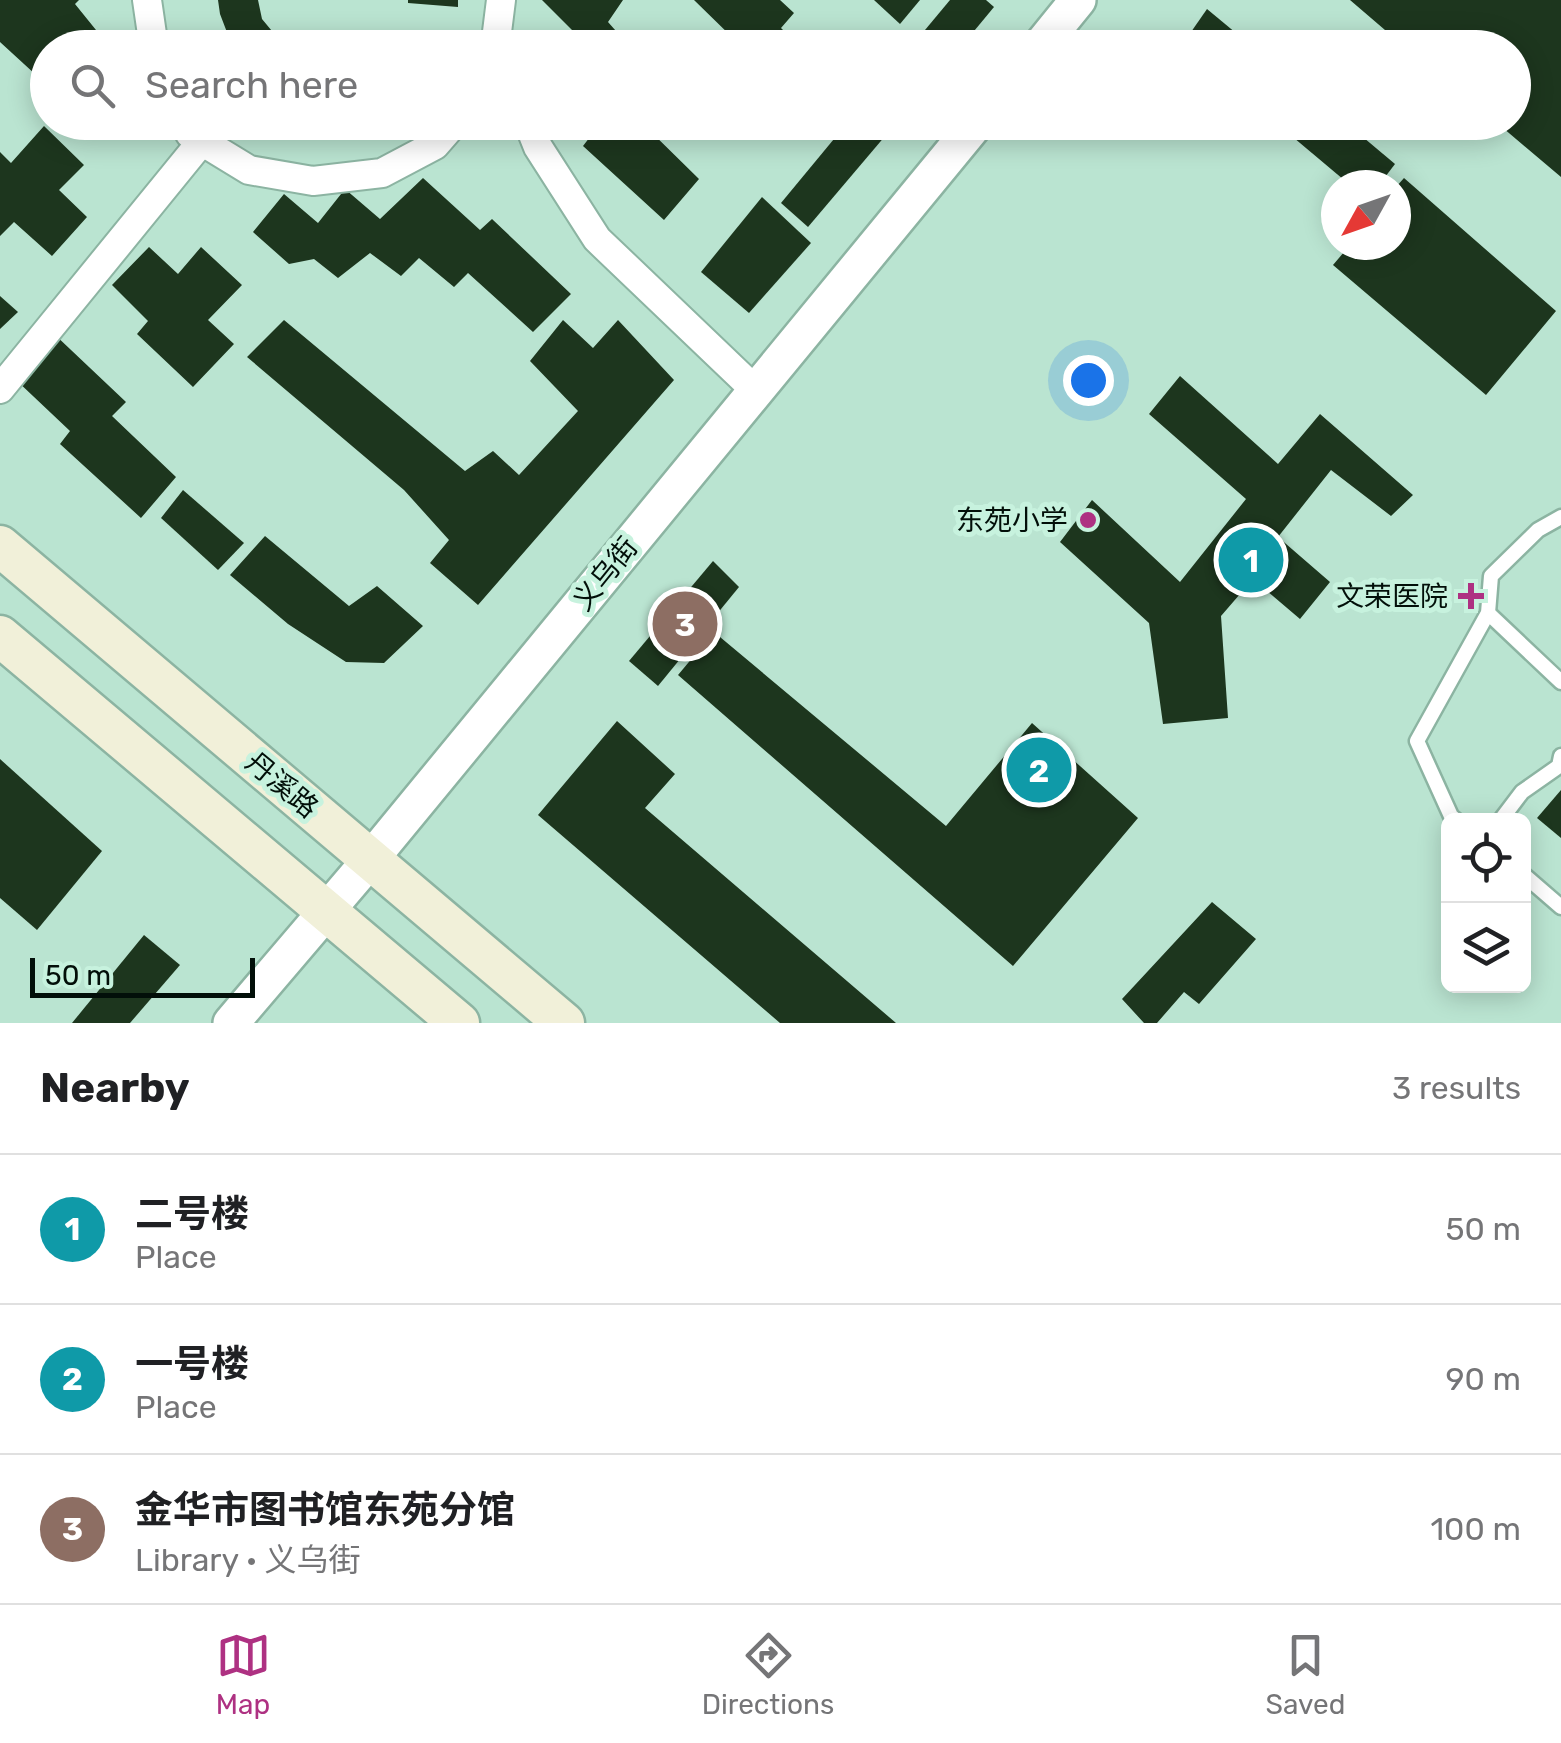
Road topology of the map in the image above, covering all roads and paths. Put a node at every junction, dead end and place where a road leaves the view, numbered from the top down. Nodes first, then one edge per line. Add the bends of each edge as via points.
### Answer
1 (148, 0) edge
2 (501, 0) edge
3 (1078, 0) edge
4 (152, 30) edge
5 (498, 30) edge
6 (1054, 30) edge
7 (186, 140) edge
8 (204, 140) edge
9 (439, 140) edge
10 (536, 140) edge
11 (962, 140) edge
12 (0, 388) edge
13 (756, 391) junction
14 (1561, 517) edge
15 (0, 546) edge
16 (1488, 613) junction
17 (0, 636) edge
18 (1561, 682) edge
19 (1561, 756) edge
20 (1450, 813) edge
21 (1506, 813) edge
22 (370, 860) junction
23 (1531, 881) edge
24 (1561, 907) edge
25 (326, 912) junction
26 (230, 1023) edge
27 (459, 1023) edge
28 (564, 1023) edge

1 - 4 street
2 - 5 street
3 - 6 street
7 - 12 street
8 - 9 street via 249,170 313,182 382,173
10 - 13 street via 597,240
11 - 13 street, 义乌街
13 - 22 street, 义乌街
14 - 16 lane via 1491,576
15 - 22 main road, 丹溪路
16 - 18 lane
16 - 20 lane via 1417,740
17 - 25 main road
19 - 21 lane via 1559,766
22 - 25 street, 义乌街
22 - 28 main road, 丹溪路
23 - 24 lane
25 - 26 street, 义乌街
25 - 27 main road

